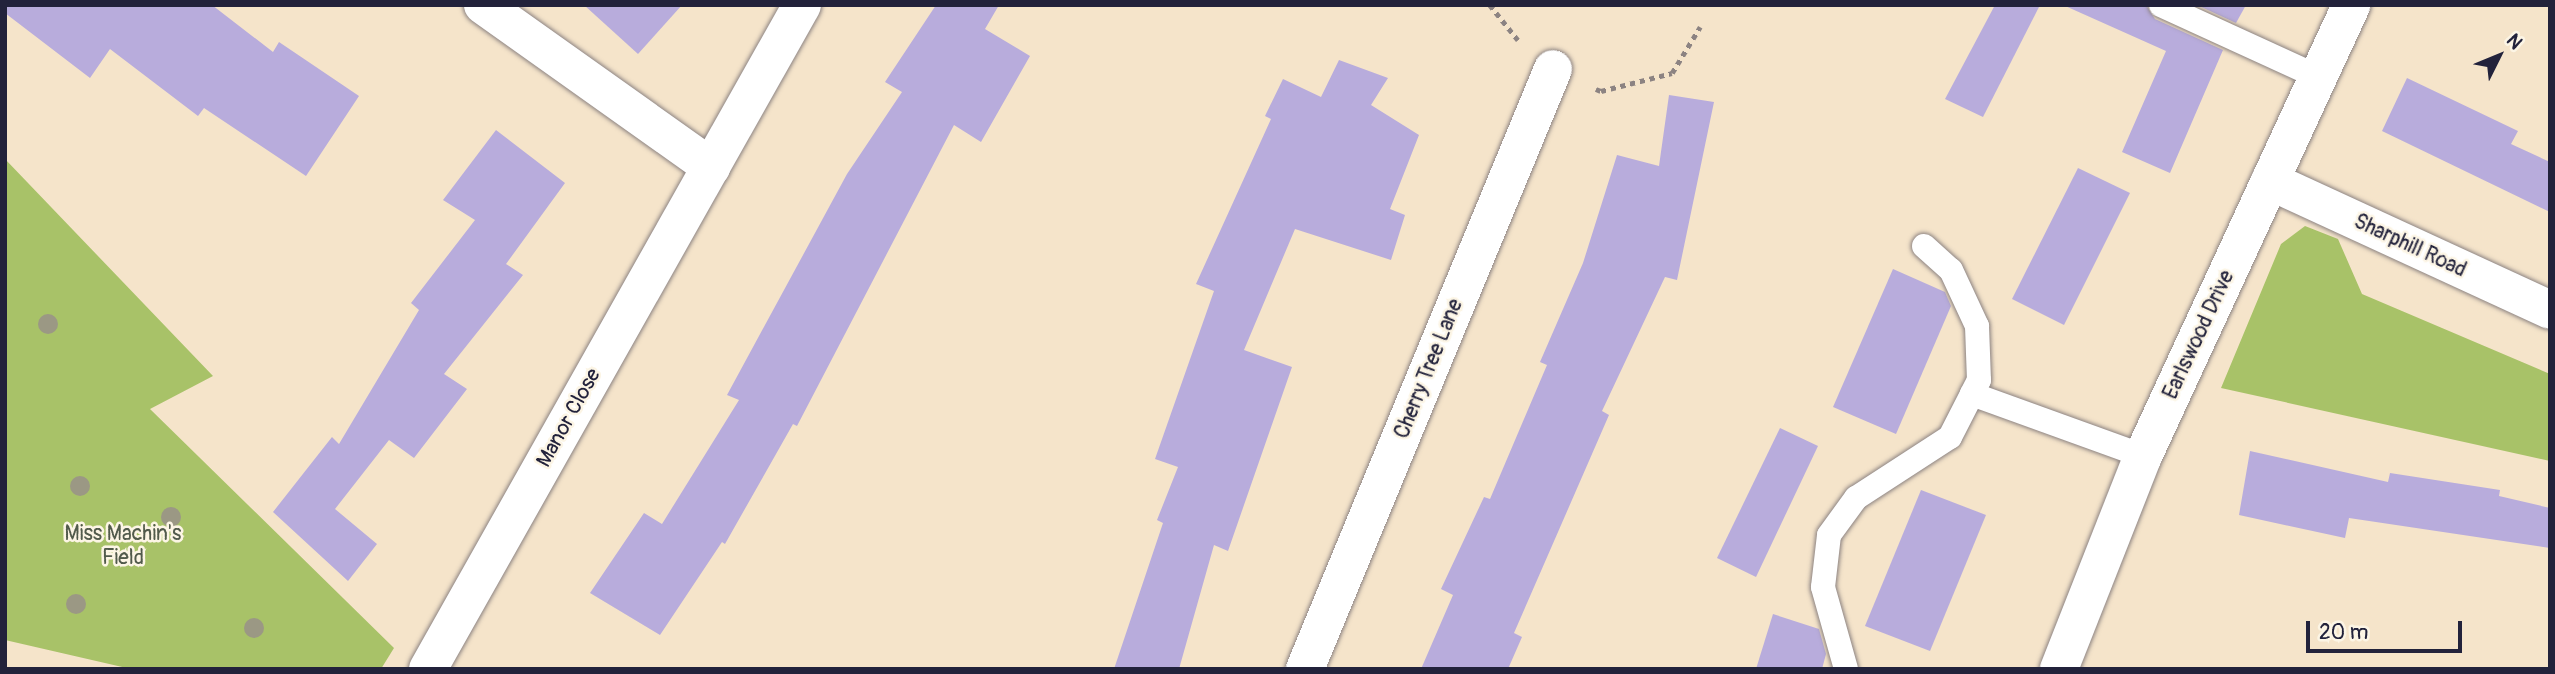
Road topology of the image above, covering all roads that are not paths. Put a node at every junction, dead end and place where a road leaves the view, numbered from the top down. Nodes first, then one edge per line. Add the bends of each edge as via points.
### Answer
1 (483, 5) edge
2 (802, 5) edge
3 (2161, 5) edge
4 (2351, 5) edge
5 (1553, 69) dead end
6 (2318, 77) junction
7 (711, 167) junction
8 (2270, 181) junction
9 (1924, 246) dead end
10 (2550, 310) edge
11 (1972, 394) junction
12 (2143, 456) junction
13 (428, 669) edge
14 (1305, 669) edge
15 (1846, 669) edge
16 (2059, 669) edge

1 - 7 street
2 - 7 street, Manor Close
3 - 6 lane
4 - 6 street, Earlswood Drive
5 - 14 street, Cherry Tree Lane
6 - 8 street, Earlswood Drive
7 - 13 street, Manor Close
8 - 10 street, Sharphill Road
8 - 12 street, Earlswood Drive
9 - 11 lane via 1951,270 1977,326 1979,380
11 - 12 lane
11 - 15 lane via 1950,437 1856,498 1829,535 1823,587
12 - 16 street, Earlswood Drive

